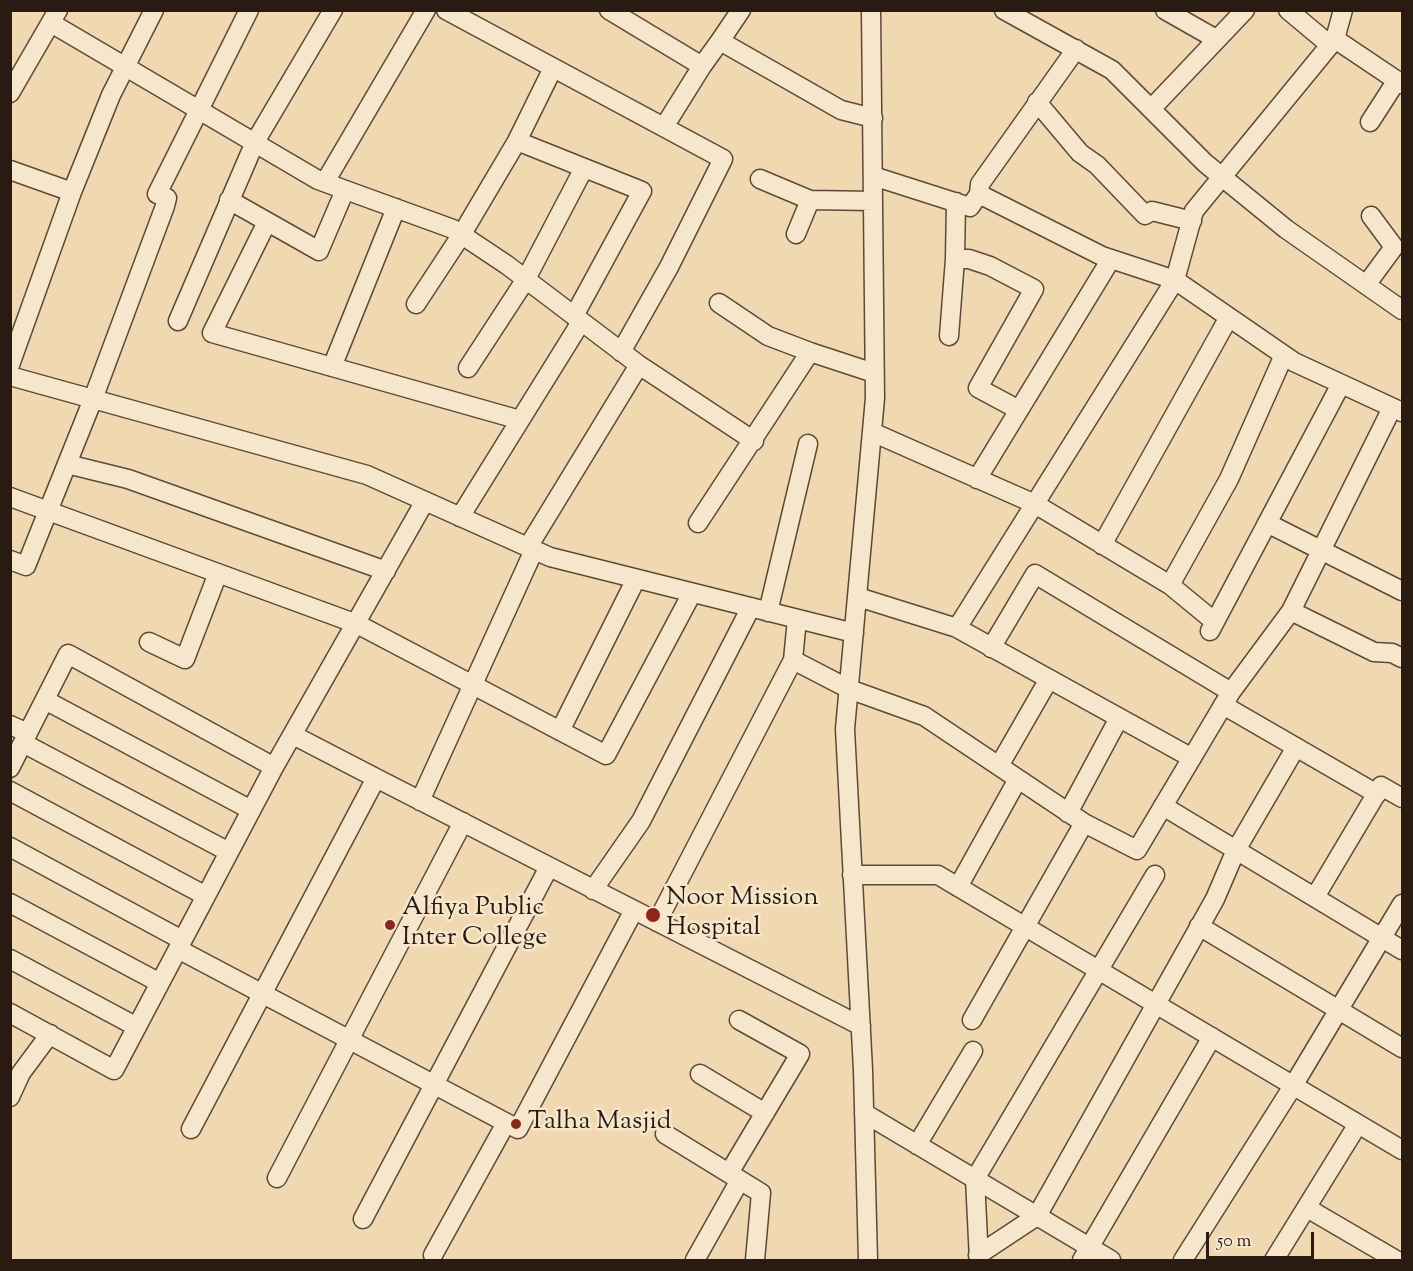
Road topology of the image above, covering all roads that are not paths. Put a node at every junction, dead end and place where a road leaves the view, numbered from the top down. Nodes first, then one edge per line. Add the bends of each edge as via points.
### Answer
1 (154, 10) edge
2 (249, 10) edge
3 (333, 10) edge
4 (426, 10) edge
5 (446, 10) edge
6 (609, 10) edge
7 (741, 10) edge
8 (871, 10) edge
9 (1004, 10) edge
10 (1165, 10) edge
11 (1245, 10) edge
12 (1288, 10) edge
13 (1343, 10) edge
14 (55, 17) edge
15 (1216, 39) junction
16 (720, 41) junction
17 (1333, 42) junction
18 (1076, 49) junction
19 (702, 66) junction
20 (125, 67) junction
21 (553, 68) junction
22 (1400, 82) edge
23 (10, 93) edge
24 (1037, 102) junction
25 (1151, 109) junction
26 (199, 110) junction
27 (873, 118) junction
28 (1370, 122) dead end
29 (664, 127) junction
30 (255, 141) junction
31 (517, 141) junction
32 (584, 168) junction
33 (10, 170) edge
34 (873, 176) junction
35 (760, 178) dead end
36 (1223, 178) junction
37 (325, 182) junction
38 (345, 190) junction
39 (72, 192) junction
40 (979, 194) junction
41 (229, 200) junction
42 (810, 200) junction
43 (873, 201) junction
44 (956, 202) junction
45 (396, 208) junction
46 (1371, 216) dead end
47 (1192, 221) junction
48 (267, 222) junction
49 (462, 234) junction
50 (796, 234) dead end
51 (955, 259) junction
52 (1111, 259) junction
53 (526, 279) junction
54 (1175, 280) junction
55 (1366, 285) junction
56 (719, 303) dead end
57 (416, 304) dead end
58 (1402, 310) edge
59 (1229, 317) junction
60 (578, 319) junction
61 (178, 321) dead end
62 (949, 336) dead end
63 (621, 352) junction
64 (810, 352) junction
65 (1284, 355) junction
66 (10, 364) edge
67 (639, 365) junction
68 (332, 367) junction
69 (468, 368) dead end
70 (874, 373) junction
71 (10, 376) edge
72 (1341, 384) junction
73 (93, 399) junction
74 (1019, 410) junction
75 (1397, 410) edge
76 (520, 420) junction
77 (872, 432) junction
78 (754, 441) junction
79 (808, 444) dead end
80 (67, 464) junction
81 (977, 479) junction
82 (10, 497) edge
83 (425, 501) junction
84 (1035, 504) junction
85 (48, 511) junction
86 (460, 517) junction
87 (698, 523) dead end
88 (1267, 523) junction
89 (1102, 545) junction
90 (531, 549) junction
91 (1322, 550) junction
92 (10, 560) edge
93 (386, 571) junction
94 (218, 573) junction
95 (636, 579) junction
96 (1170, 585) junction
97 (1402, 591) edge
98 (692, 593) junction
99 (858, 597) junction
100 (759, 610) junction
101 (1291, 612) junction
102 (797, 619) junction
103 (357, 624) junction
104 (957, 628) junction
105 (854, 633) junction
106 (149, 642) dead end
107 (991, 648) junction
108 (1402, 658) edge
109 (793, 660) junction
110 (1049, 679) junction
111 (475, 686) junction
112 (849, 689) junction
113 (1227, 698) junction
114 (45, 700) junction
115 (1119, 718) junction
116 (10, 725) edge
117 (560, 731) junction
118 (293, 735) junction
119 (25, 738) junction
120 (1296, 747) junction
121 (1192, 758) junction
122 (999, 766) junction
123 (274, 767) junction
124 (10, 768) edge
125 (376, 778) junction
126 (1018, 779) junction
127 (10, 792) edge
128 (1377, 794) junction
129 (1402, 798) edge
130 (420, 801) junction
131 (1163, 806) junction
132 (251, 810) junction
133 (1076, 818) junction
134 (463, 822) junction
135 (10, 847) edge
136 (1236, 850) junction
137 (229, 852) junction
138 (549, 867) junction
139 (852, 874) junction
140 (1155, 876) dead end
141 (958, 887) junction
142 (593, 890) junction
143 (206, 896) junction
144 (1315, 897) junction
145 (10, 903) edge
146 (1402, 904) edge
147 (634, 910) junction
148 (657, 922) junction
149 (1199, 926) junction
150 (1024, 927) junction
151 (1383, 938) junction
152 (180, 945) junction
153 (1402, 950) edge
154 (10, 959) edge
155 (1099, 971) junction
156 (160, 983) junction
157 (262, 994) junction
158 (1155, 1004) junction
159 (1339, 1010) junction
160 (10, 1013) edge
161 (739, 1020) dead end
162 (972, 1020) dead end
163 (861, 1026) junction
164 (137, 1027) junction
165 (50, 1034) junction
166 (1212, 1038) junction
167 (349, 1040) junction
168 (1402, 1048) edge
169 (973, 1051) dead end
170 (16, 1070) edge
171 (700, 1074) dead end
172 (434, 1084) junction
173 (1293, 1086) junction
174 (10, 1098) edge
175 (765, 1113) junction
176 (864, 1113) junction
177 (506, 1123) junction
178 (1358, 1124) junction
179 (191, 1130) dead end
180 (665, 1134) dead end
181 (917, 1144) junction
182 (1402, 1150) edge
183 (734, 1176) junction
184 (277, 1178) dead end
185 (975, 1179) junction
186 (1306, 1208) junction
187 (1036, 1216) junction
188 (363, 1219) dead end
189 (1086, 1254) edge
190 (433, 1255) dead end
191 (979, 1258) edge
192 (695, 1260) edge
193 (755, 1260) edge
194 (868, 1260) edge
195 (1112, 1260) edge
196 (1183, 1260) edge
197 (1275, 1260) edge
198 (1396, 1260) edge

1 - 20 street
2 - 26 street
3 - 30 street
4 - 37 street
5 - 21 street
6 - 19 street
7 - 16 street
8 - 27 street
9 - 18 street
10 - 15 street
11 - 15 street
12 - 17 street
13 - 17 street
14 - 20 street
14 - 23 street
15 - 25 street
16 - 19 street
16 - 27 street via 841,110
17 - 22 street
17 - 36 street
18 - 24 street
18 - 25 street via 1112,70
19 - 29 street
20 - 26 street
20 - 39 street
21 - 29 street
21 - 31 street
22 - 28 street
24 - 40 street via 980,184
24 - 47 street via 1080,153 1097,165 1145,215 1152,211
25 - 36 street
26 - 30 street
26 - 73 street via 157,194 167,198
27 - 34 street
29 - 63 street via 723,159
30 - 37 street
30 - 41 street
31 - 32 street
31 - 49 street
32 - 53 street
32 - 60 street via 642,191
33 - 39 street
34 - 43 street
34 - 44 street
35 - 42 street
36 - 47 street via 1194,211
36 - 55 street via 1286,230
37 - 38 street
38 - 45 street
38 - 48 street via 319,251
39 - 66 street
40 - 44 street via 970,207
40 - 52 street
41 - 48 street
41 - 61 street
42 - 43 street
42 - 50 street
43 - 70 street
44 - 51 street
45 - 49 street
45 - 68 street
46 - 55 street via 1394,247
47 - 54 street
48 - 68 street via 212,333
49 - 53 street
49 - 57 street
51 - 62 street
51 - 74 street via 969,259 1034,289 978,388
52 - 54 street
52 - 74 street
53 - 60 street
53 - 69 street
54 - 59 street
54 - 84 street
55 - 58 street
56 - 64 street via 768,336
59 - 65 street
59 - 89 street
60 - 63 street
60 - 76 street
63 - 67 street
64 - 70 street
64 - 78 street
65 - 72 street
65 - 96 street via 1229,479
67 - 78 street
67 - 90 street
68 - 76 street
70 - 77 street
71 - 73 street
72 - 75 street
72 - 88 street
73 - 80 street
73 - 83 street via 367,475
74 - 81 street
75 - 91 street
76 - 86 street
77 - 81 street
77 - 99 street
78 - 87 street
79 - 100 street
80 - 85 street
80 - 93 street via 128,479
81 - 84 street
82 - 85 street
83 - 86 street
83 - 93 street
84 - 89 street
84 - 104 street
85 - 92 street via 26,566
85 - 94 street
86 - 90 street
88 - 91 street
88 - 96 street via 1212,627
89 - 96 street
90 - 95 street
90 - 111 street
91 - 97 street
91 - 101 street
93 - 103 street
94 - 103 street
94 - 106 street via 185,659
95 - 98 street
95 - 117 street
98 - 100 street
98 - 117 street via 606,755
99 - 104 street
99 - 105 street
100 - 102 street
100 - 142 street via 641,821
101 - 108 street via 1374,652
101 - 113 street
102 - 105 street
102 - 109 street
103 - 111 street
103 - 118 street
104 - 107 street
105 - 112 street
107 - 110 street
107 - 113 street via 1035,574
109 - 112 street
109 - 148 street
110 - 115 street
110 - 122 street
111 - 117 street
111 - 130 street
112 - 122 street via 924,716
112 - 139 street via 845,729
113 - 120 street
113 - 121 street
114 - 119 street
114 - 123 street via 68,654
114 - 132 street
115 - 121 street
115 - 133 street
116 - 119 street
118 - 123 street
118 - 125 street
119 - 124 street
119 - 137 street
120 - 128 street
120 - 136 street
121 - 131 street
122 - 126 street
123 - 132 street
125 - 130 street
125 - 157 street
126 - 133 street
126 - 141 street
127 - 143 street
128 - 129 street via 1381,786
128 - 144 street
130 - 134 street
131 - 133 street via 1137,850
131 - 136 street
132 - 137 street
133 - 150 street
134 - 138 street
134 - 167 street
135 - 152 street
136 - 144 street
136 - 149 street
137 - 143 street
138 - 142 street
138 - 172 street
139 - 141 street via 938,876
139 - 163 street
140 - 155 street
141 - 150 street
142 - 147 street
143 - 152 street
144 - 151 street
145 - 156 street
146 - 151 street
147 - 148 street
147 - 177 street via 518,1130
148 - 163 street
149 - 158 street
149 - 159 street
150 - 155 street
150 - 162 street
151 - 153 street
151 - 159 street
152 - 156 street
152 - 157 street
154 - 164 street
155 - 158 street
155 - 185 street
156 - 164 street
157 - 167 street
157 - 179 street
158 - 166 street
158 - 187 street
159 - 168 street
159 - 173 street
160 - 165 street
161 - 175 street via 800,1054
163 - 176 street
164 - 165 street via 114,1070
165 - 170 street
166 - 173 street
166 - 189 street
167 - 172 street
167 - 184 street
169 - 181 street
170 - 174 street
171 - 175 street
172 - 177 street
172 - 188 street
173 - 178 street
173 - 196 street
175 - 183 street
176 - 181 street
176 - 194 street
177 - 190 street
178 - 182 street
178 - 186 street
180 - 183 street
181 - 185 street
183 - 192 street
183 - 193 street via 761,1193
185 - 187 street
185 - 191 street
186 - 197 street
186 - 198 street
187 - 189 street
187 - 191 street
189 - 195 street

